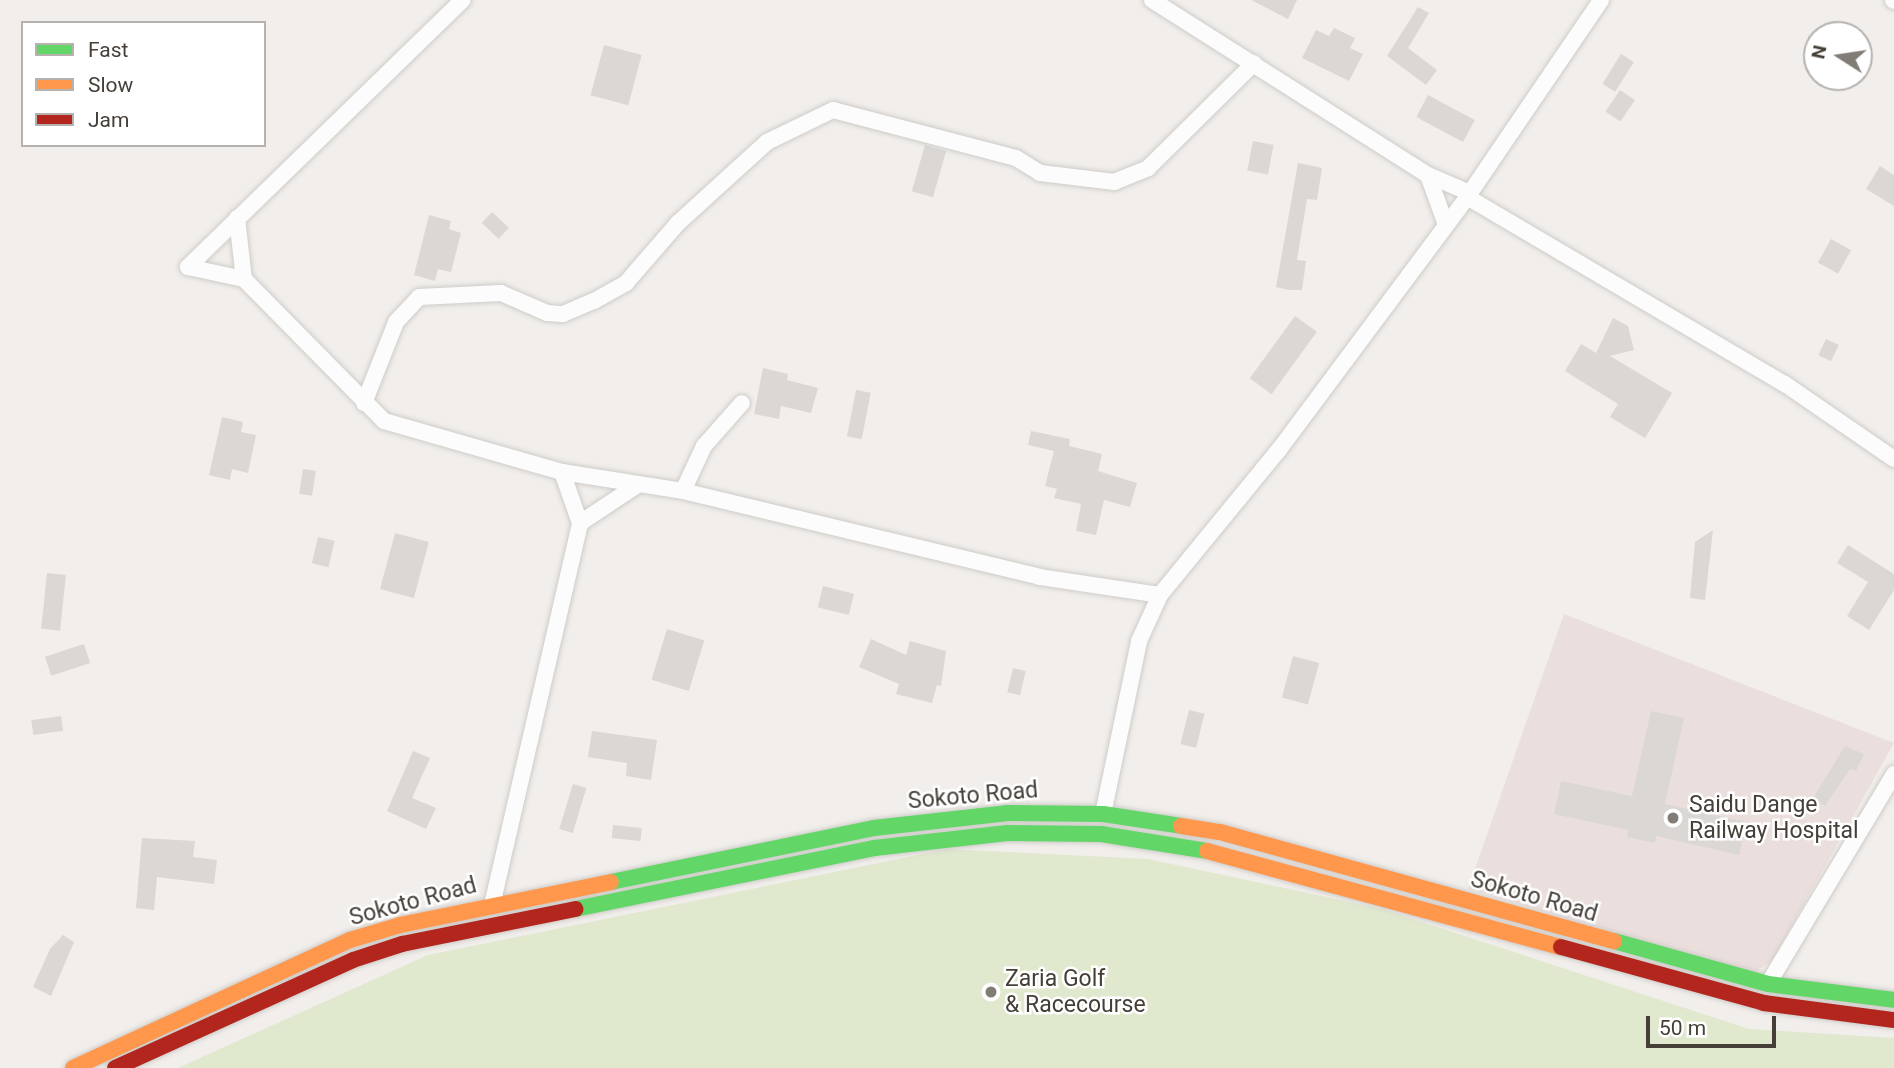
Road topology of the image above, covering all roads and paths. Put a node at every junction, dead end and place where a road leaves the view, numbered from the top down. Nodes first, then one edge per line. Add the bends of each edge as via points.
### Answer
1 (463, 0) edge
2 (1152, 0) edge
3 (1601, 0) edge
4 (1254, 63) junction
5 (1428, 174) junction
6 (1469, 195) junction
7 (237, 218) junction
8 (1446, 225) junction
9 (244, 279) junction
10 (364, 402) junction
11 (742, 403) dead end
12 (1894, 459) edge
13 (562, 472) junction
14 (636, 486) junction
15 (683, 491) junction
16 (580, 523) junction
17 (1160, 595) junction
18 (1894, 774) edge
19 (1103, 814) junction
20 (492, 905) junction
21 (1768, 984) junction
22 (1894, 1000) edge
23 (1894, 1020) edge
24 (73, 1068) edge
25 (115, 1068) edge

1 - 7 street
2 - 4 street
3 - 6 street
4 - 5 street
4 - 10 street via 1148,168 1114,182 1040,173 1016,158 833,110 767,142 678,223 626,284 594,301 563,314 547,313 501,293 419,297 396,322
5 - 6 street
5 - 8 street
6 - 8 street
6 - 12 street via 1784,384
7 - 9 street
7 - 9 street via 188,267
8 - 17 street via 1278,451
9 - 10 street
10 - 13 street via 384,421
11 - 15 street via 704,446
13 - 14 street
13 - 16 street
14 - 15 street
14 - 16 street
15 - 17 street via 1040,578
16 - 20 street
17 - 19 street via 1139,640
18 - 21 street
19 - 20 main road, Sokoto Road via 1008,813 874,828
19 - 21 main road, Sokoto Road via 1220,832
20 - 24 main road, Sokoto Road via 350,940
21 - 22 main road, Sokoto Road
23 - 25 main road, Sokoto Road via 1764,1003 1216,852 1101,834 1032,833 874,848 402,944 353,960

